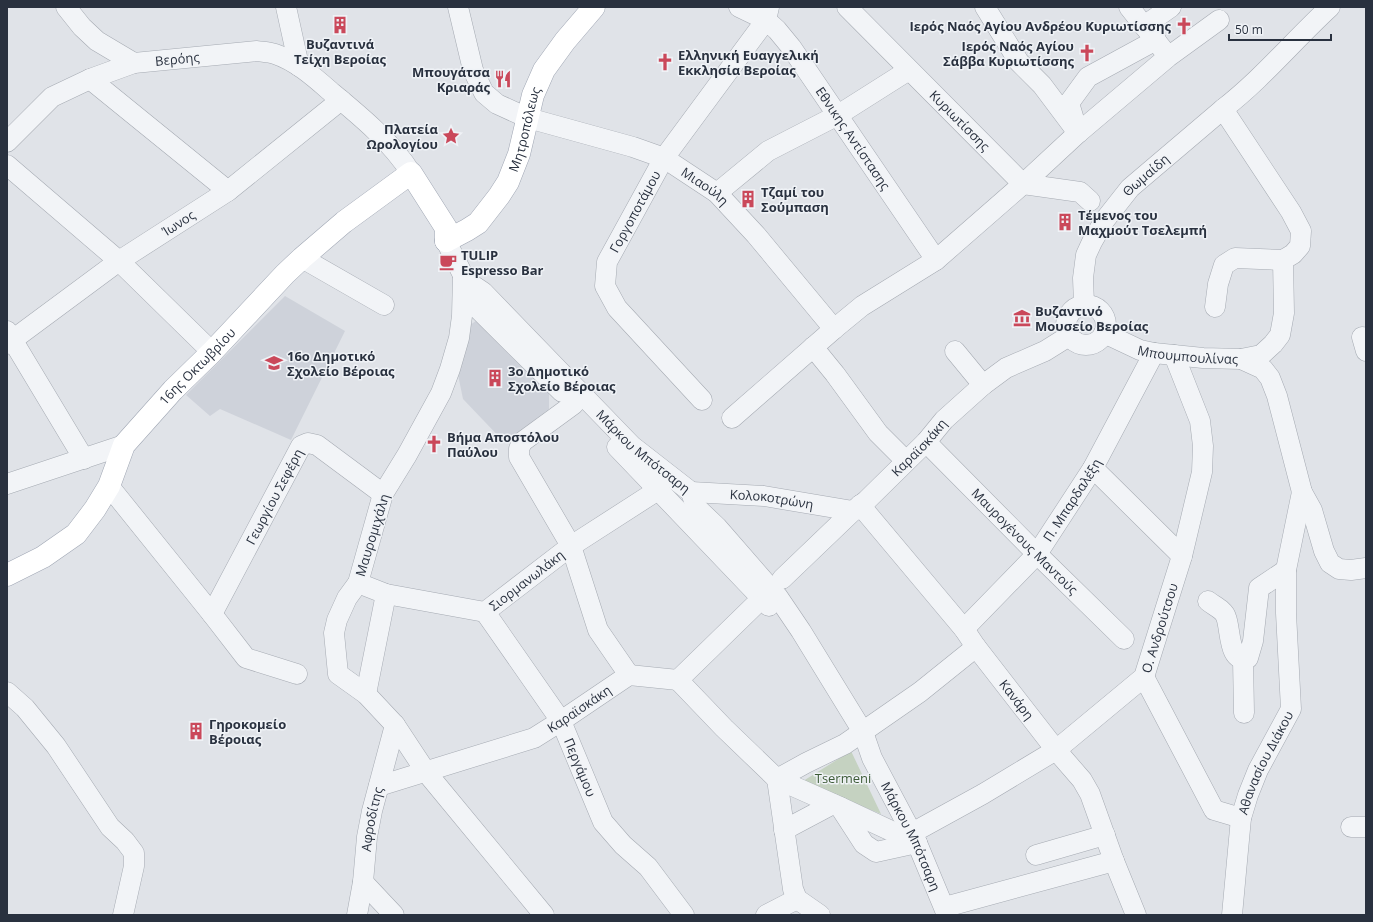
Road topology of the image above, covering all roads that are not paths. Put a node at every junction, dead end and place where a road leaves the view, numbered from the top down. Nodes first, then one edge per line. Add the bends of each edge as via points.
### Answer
1 (66, 7) edge
2 (286, 7) edge
3 (458, 7) edge
4 (594, 7) edge
5 (739, 7) edge
6 (847, 7) edge
7 (985, 7) edge
8 (1129, 7) edge
9 (1171, 7) edge
10 (1318, 7) edge
11 (1330, 7) edge
12 (768, 14) edge
13 (1219, 20) dead end
14 (1150, 33) junction
15 (1168, 57) junction
16 (134, 63) junction
17 (299, 66) junction
18 (909, 70) junction
19 (90, 79) junction
20 (347, 105) junction
21 (1223, 109) junction
22 (838, 115) junction
23 (528, 118) junction
24 (1078, 133) junction
25 (7, 142) edge
26 (664, 158) junction
27 (7, 165) edge
28 (406, 176) junction
29 (1023, 184) junction
30 (228, 191) junction
31 (717, 193) junction
32 (1090, 201) dead end
33 (446, 241) junction
34 (302, 258) junction
35 (936, 260) junction
36 (1283, 260) junction
37 (119, 261) junction
38 (465, 278) junction
39 (1084, 304) junction
40 (384, 305) dead end
41 (1216, 307) dead end
42 (834, 329) junction
43 (1104, 333) junction
44 (1069, 336) junction
45 (9, 338) edge
46 (813, 347) junction
47 (955, 351) dead end
48 (212, 352) junction
49 (1154, 353) junction
50 (1174, 355) junction
51 (1242, 359) junction
52 (983, 385) junction
53 (702, 400) dead end
54 (574, 404) junction
55 (732, 418) dead end
56 (926, 442) junction
57 (124, 445) junction
58 (84, 459) junction
59 (906, 461) junction
60 (1093, 468) junction
61 (7, 484) edge
62 (109, 486) junction
63 (658, 490) junction
64 (691, 492) junction
65 (1302, 492) junction
66 (383, 494) junction
67 (857, 508) junction
68 (571, 546) junction
69 (1037, 554) junction
70 (1182, 556) junction
71 (1366, 568) edge
72 (1286, 570) junction
73 (7, 575) edge
74 (782, 579) dead end
75 (358, 583) junction
76 (386, 594) junction
77 (1208, 601) dead end
78 (754, 606) dead end
79 (485, 612) junction
80 (212, 614) junction
81 (964, 629) junction
82 (1124, 639) dead end
83 (976, 647) junction
84 (1243, 659) junction
85 (297, 674) dead end
86 (628, 675) junction
87 (1144, 677) junction
88 (678, 680) junction
89 (7, 692) edge
90 (366, 694) junction
91 (1244, 713) dead end
92 (562, 721) junction
93 (395, 725) junction
94 (859, 735) junction
95 (1056, 750) junction
96 (426, 772) junction
97 (777, 779) junction
98 (379, 786) junction
99 (837, 805) junction
100 (1241, 818) junction
101 (784, 830) junction
102 (1105, 835) junction
103 (915, 838) junction
104 (1036, 855) dead end
105 (1114, 860) junction
106 (363, 882) junction
107 (797, 899) junction
108 (946, 911) edge
109 (123, 915) edge
110 (357, 915) edge
111 (394, 915) edge
112 (544, 915) edge
113 (684, 915) edge
114 (766, 915) edge
115 (820, 915) edge
116 (1136, 915) edge
117 (1232, 915) edge

1 - 16 street via 97,41
2 - 17 street
3 - 23 street, Μιαούλη via 473,70 484,93 496,104
4 - 23 main road, Μητροπόλεως via 544,70 533,95
5 - 12 street, Εθνικης Αντίστασης
6 - 18 street, Κυριωτίσσης
7 - 24 street via 1019,62 1042,85
8 - 14 street
9 - 14 street
10 - 21 street, Θωμαίδη via 1277,47
11 - 21 street, Θωμαίδη
12 - 22 street, Εθνικης Αντίστασης
12 - 26 street, Γοργοποτάμου
13 - 15 street
14 - 15 street
14 - 24 street via 1088,77 1069,103
15 - 24 street
16 - 17 street, Βερόης via 257,51 275,54
16 - 19 street, Βερόης
17 - 20 street, Βερόης
18 - 22 street
18 - 29 street, Κυριωτίσσης
19 - 25 street, Βερόης via 52,97
19 - 30 street
20 - 28 street, Βερόης via 397,171
20 - 30 street, Ίωνος
21 - 36 street via 1301,231 1300,246
21 - 39 street, Θωμαίδη via 1130,188 1104,221 1086,255 1083,278
22 - 31 street via 768,151
22 - 35 street, Εθνικης Αντίστασης
23 - 26 street, Μιαούλη
23 - 33 main road, Μητροπόλεως via 519,154 508,182 499,196 478,223
24 - 29 street
26 - 31 street, Μιαούλη
26 - 53 street, Γοργοποτάμου via 607,262 605,286 617,308
27 - 37 street
28 - 33 main road, Βερόης via 415,198 437,234
28 - 34 main road, 16ης Οκτωβρίου via 344,222
29 - 32 street via 1080,192
29 - 35 street
30 - 37 street, Ίωνος
31 - 42 street, Μιαούλη via 756,235
33 - 38 street, Μάρκου Μπότσαρη
34 - 40 street
34 - 48 main road, 16ης Οκτωβρίου
35 - 42 street via 862,306
36 - 41 street via 1235,258 1224,265 1218,284
36 - 51 street via 1284,313 1280,335 1261,355
37 - 45 street, Ίωνος
37 - 48 street
38 - 54 street, Μάρκου Μπότσαρη via 470,301
38 - 64 street, Μάρκου Μπότσαρη via 483,292 632,446
38 - 66 street, Μαυρομιχάλη via 459,338 441,393
39 - 43 street via 1093,306 1103,315 1106,326
39 - 44 street via 1077,306 1067,315 1065,329
42 - 46 street
43 - 44 street via 1094,344 1087,345 1073,342
43 - 49 street, Μπουμπουλίνας via 1140,350
44 - 52 street, Καραϊσκάκη via 1045,351 1006,368
45 - 58 street
46 - 55 street
46 - 59 street via 878,433
47 - 52 street
48 - 57 main road, 16ης Οκτωβρίου via 173,390
49 - 50 street, Μπουμπουλίνας
49 - 60 street, Π. Μπαρδαλέξη
50 - 51 street, Μπουμπουλίνας
50 - 70 street, Ο. Ανδρούτσου via 1200,420 1203,446 1202,472
51 - 65 street, Μπουμπουλίνας via 1263,369 1270,378
52 - 56 street, Καραϊσκάκη via 944,420
54 - 63 street, Μάρκου Μπότσαρη
54 - 68 street via 522,442 519,449 519,457
56 - 59 street, Καραϊσκάκη
56 - 69 street, Μαυρογένους Μαντούς
57 - 58 street
57 - 62 main road, 16ης Οκτωβρίου
58 - 61 street
59 - 67 street, Καραϊσκάκη
60 - 69 street, Π. Μπαρδαλέξη
60 - 70 street
62 - 73 main road, 16ης Οκτωβρίου via 76,534 42,557
62 - 80 street
63 - 68 street, Σιορμανωλάκη
63 - 94 street, Μάρκου Μπότσαρη via 769,607
64 - 67 street, Κολοκοτρώνη via 764,496
64 - 94 street, Μάρκου Μπότσαρη via 696,507 717,527 778,597 801,631
65 - 71 street via 1312,510 1330,563 1338,569
65 - 72 street, Αθανασίου Διάκου
66 - 75 street, Μαυρομιχάλη
66 - 80 street, Γεωργίου Σεφέρη via 317,445 308,443 300,446
67 - 74 street, Καραϊσκάκη
67 - 81 street, Κανάρη
68 - 79 street, Σιορμανωλάκη
68 - 86 street via 598,630
69 - 81 street, Π. Μπαρδαλέξη
69 - 82 street, Μαυρογένους Μαντούς
70 - 87 street, Ο. Ανδρούτσου
72 - 84 street via 1259,588 1253,641 1248,658
72 - 100 street, Αθανασίου Διάκου via 1291,709 1258,770
75 - 76 street, Σιορμανωλάκη
75 - 90 street, Μαυρομιχάλη via 347,598 334,633 338,674
76 - 79 street, Σιορμανωλάκη
76 - 90 street
77 - 84 street via 1226,616 1233,650
78 - 88 street
79 - 92 street, Περγάμου
80 - 85 street via 246,658
81 - 83 street, Κανάρη
83 - 94 street via 920,692
83 - 95 street, Κανάρη
84 - 91 street
86 - 88 street
86 - 92 street, Καραϊσκάκη
87 - 95 street, Ο. Ανδρούτσου
87 - 100 street via 1214,810
88 - 97 street
89 - 109 street via 25,708 56,746 110,827 134,853 134,866
90 - 93 street, Μαυρομιχάλη
92 - 96 street, Καραϊσκάκη via 534,738
92 - 113 street, Περγάμου via 603,822 623,845 648,867
93 - 96 street, Μαυρομιχάλη
93 - 98 street, Αφροδίτης
94 - 97 street
94 - 103 street, Μάρκου Μπότσαρη
95 - 102 street, Κανάρη via 1085,784
95 - 103 street, Ο. Ανδρούτσου
96 - 98 street, Καραϊσκάκη
96 - 112 street, Μαυρομιχάλη
97 - 99 street
97 - 101 street
98 - 106 street, Αφροδίτης via 367,837
99 - 101 street
99 - 103 street, Ο. Ανδρούτσου via 864,844 876,852
100 - 117 street, Αθανασίου Διάκου
101 - 107 street via 793,889
102 - 104 street
102 - 105 street, Κανάρη
103 - 108 street, Μάρκου Μπότσαρη
105 - 108 street
105 - 116 street, Κανάρη
106 - 110 street, Αφροδίτης
106 - 111 street
107 - 114 street
107 - 115 street

